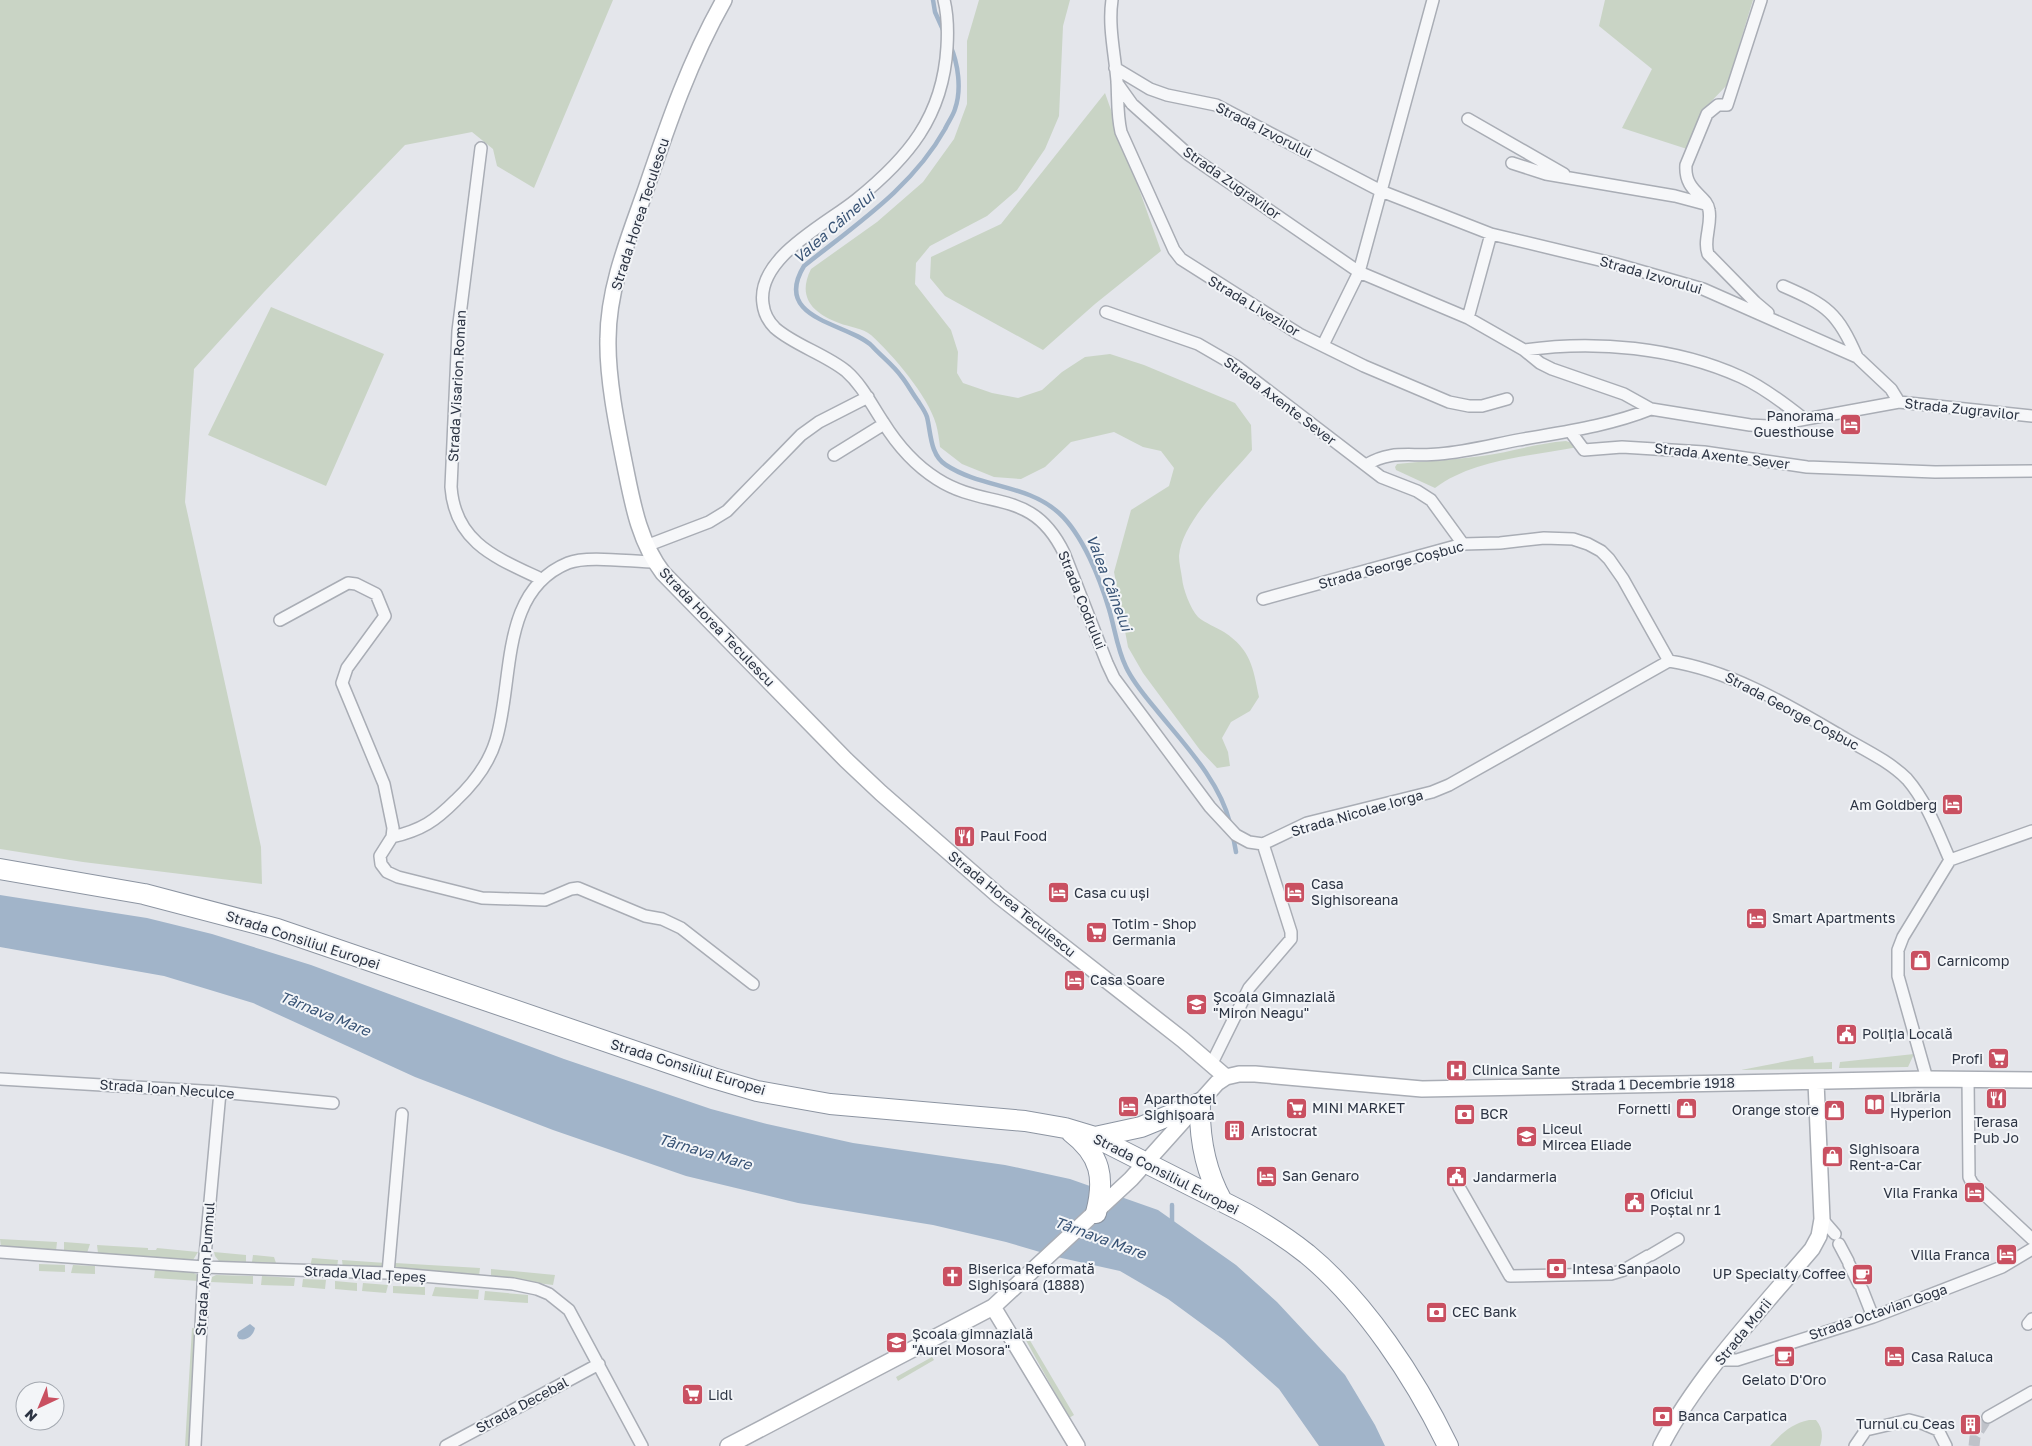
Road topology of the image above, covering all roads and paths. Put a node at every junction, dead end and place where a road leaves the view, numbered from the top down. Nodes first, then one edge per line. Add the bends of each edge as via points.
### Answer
1 (724, 0) edge
2 (944, 0) edge
3 (1112, 0) edge
4 (1433, 0) edge
5 (1761, 0) edge
6 (1115, 68) junction
7 (1117, 83) junction
8 (1468, 118) dead end
9 (481, 148) dead end
10 (1512, 163) dead end
11 (1568, 177) junction
12 (1381, 191) junction
13 (1707, 204) junction
14 (1491, 234) junction
15 (1359, 272) junction
16 (1783, 286) dead end
17 (1106, 312) dead end
18 (1468, 318) junction
19 (1779, 322) junction
20 (1323, 345) junction
21 (1524, 350) junction
22 (1857, 357) junction
23 (868, 397) junction
24 (1506, 399) dead end
25 (1899, 402) junction
26 (1651, 409) junction
27 (2032, 416) edge
28 (1804, 418) junction
29 (884, 424) junction
30 (1570, 431) junction
31 (834, 455) dead end
32 (1366, 465) junction
33 (2032, 471) edge
34 (1462, 544) junction
35 (646, 546) junction
36 (655, 562) junction
37 (541, 579) junction
38 (1263, 599) dead end
39 (280, 620) dead end
40 (1669, 661) junction
41 (2032, 832) edge
42 (392, 837) junction
43 (1262, 844) junction
44 (1950, 860) junction
45 (0, 869) edge
46 (753, 984) dead end
47 (1212, 1063) junction
48 (1226, 1077) junction
49 (1968, 1078) junction
50 (0, 1079) edge
51 (1927, 1079) junction
52 (2032, 1080) edge
53 (1816, 1082) junction
54 (220, 1092) junction
55 (333, 1103) dead end
56 (1200, 1104) junction
57 (402, 1114) dead end
58 (1065, 1128) junction
59 (1095, 1137) junction
60 (1146, 1163) junction
61 (1459, 1187) dead end
62 (1222, 1201) junction
63 (1096, 1213) junction
64 (1822, 1219) junction
65 (1678, 1239) dead end
66 (2032, 1239) edge
67 (2032, 1249) edge
68 (0, 1252) edge
69 (204, 1267) junction
70 (388, 1273) junction
71 (993, 1307) junction
72 (1873, 1317) junction
73 (1718, 1360) junction
74 (599, 1364) junction
75 (2032, 1392) edge
76 (1988, 1417) tunnel mouth
77 (195, 1446) edge
78 (446, 1446) edge
79 (642, 1446) edge
80 (728, 1446) edge
81 (1077, 1446) edge
82 (1448, 1446) edge
83 (1661, 1446) edge
84 (1855, 1446) edge
85 (1946, 1446) edge

1 - 35 street, Strada Horea Teculescu via 682,87 620,265 610,313 609,369 630,490
2 - 23 street, Strada Codrului via 948,17 944,77 926,126 907,153 879,182 779,260 769,271 764,284 763,309 775,327 847,372
3 - 6 street, Strada Livezilor
4 - 12 street
5 - 13 street via 1727,105 1718,105 1707,114 1686,166 1689,184
6 - 7 street, Strada Livezilor
6 - 12 street, Strada Izvorului via 1159,92 1216,105
7 - 15 street, Strada Zugravilor via 1132,104 1190,155
7 - 20 street, Strada Livezilor via 1121,132 1180,259 1299,334
8 - 11 street
9 - 37 street, Strada Visarion Roman via 458,331 452,500 461,525 476,542 500,559
10 - 11 street
11 - 13 street
12 - 14 street, Strada Izvorului
12 - 15 street
13 - 19 street via 1710,210 1708,254
14 - 18 street
14 - 19 street, Strada Izvorului via 1703,289
15 - 18 street, Strada Zugravilor
15 - 20 street
16 - 22 street via 1826,308 1847,334
17 - 32 street, Strada Axente Sever via 1218,354
18 - 21 street, Strada Zugravilor
19 - 22 street, Strada Izvorului
20 - 24 street, Strada Livezilor via 1449,402 1482,406
21 - 26 street, Strada Zugravilor via 1552,369 1624,394
21 - 28 street via 1572,344 1666,352 1740,377
22 - 25 street, Strada Izvorului via 1891,389
23 - 29 street, Strada Codrului
23 - 35 street via 801,434 727,511 709,522
25 - 27 street, Strada Zugravilor
25 - 28 street, Strada Zugravilor
26 - 28 street, Strada Zugravilor via 1750,425 1780,424
26 - 30 street, Strada Zugravilor
29 - 31 street
29 - 43 street, Strada Codrului via 916,463 935,478 956,490 1029,511 1044,521 1064,553 1114,678 1210,806 1236,835
30 - 32 street via 1439,454 1392,454 1376,458
30 - 33 street, Strada Axente Sever via 1584,450 1622,447 1694,451 1817,467 1935,472
32 - 34 street, Strada Axente Sever via 1381,477 1431,500
34 - 38 street, Strada George Coșbuc
34 - 40 street, Strada George Coșbuc via 1573,539 1601,551 1623,579
35 - 36 street, Strada Horea Teculescu
36 - 37 street via 578,560
36 - 47 street, Strada Horea Teculescu via 881,793 999,896
37 - 42 street via 526,601 513,640 500,724 489,756 473,782 437,819 414,831
39 - 42 street via 348,583 376,594 384,616 347,668 342,683 384,784
40 - 43 street, Strada Nicolae Iorga via 1449,785 1307,823
40 - 44 street, Strada George Coșbuc via 1731,677 1886,762 1919,795
41 - 44 street
42 - 46 street via 380,856 381,864 387,872 398,877 482,898 544,900 578,888 681,928
43 - 47 street via 1291,939 1249,988
44 - 51 street via 1898,950 1898,976
45 - 58 highway, Strada Consiliul Europei via 144,894 277,929 757,1091 864,1108 1025,1121
47 - 48 street, Strada Horea Teculescu
48 - 53 street, Strada 1 Decembrie 1918 via 1255,1074 1430,1089
48 - 56 street
49 - 51 street, Strada 1 Decembrie 1918
49 - 52 street, Strada 1 Decembrie 1918
49 - 66 street via 1969,1177
50 - 54 street, Strada Ioan Neculce
51 - 53 street, Strada 1 Decembrie 1918
53 - 64 street
54 - 55 street, Strada Ioan Neculce
54 - 69 street, Strada Aron Pumnul
56 - 59 highway via 1141,1127
56 - 60 street
56 - 62 highway via 1202,1149
57 - 70 street
58 - 59 highway, Strada Consiliul Europei
58 - 63 highway via 1086,1146 1100,1172
59 - 60 highway, Strada Consiliul Europei
60 - 62 highway, Strada Consiliul Europei
60 - 63 street
61 - 65 street via 1510,1276 1611,1274
62 - 82 highway, Strada Consiliul Europei via 1288,1240 1322,1268 1359,1307 1390,1349
63 - 71 street
64 - 72 street via 1837,1239
64 - 73 street, Strada Morii via 1819,1236 1812,1249
67 - 72 street, Strada Octavian Goga via 2002,1267
68 - 69 street, Strada Vlad Țepeș
69 - 70 street, Strada Vlad Țepeș
69 - 77 street, Strada Aron Pumnul
70 - 74 street, Strada Vlad Țepeș via 513,1284 549,1294 569,1310
71 - 80 street
71 - 81 street
72 - 73 street, Strada Octavian Goga via 1738,1360
73 - 83 street, Strada Morii
74 - 78 street, Strada Decebal
74 - 79 street, Strada Vlad Țepeș
75 - 76 street
84 - 85 street via 1866,1430 1909,1420 1938,1430

